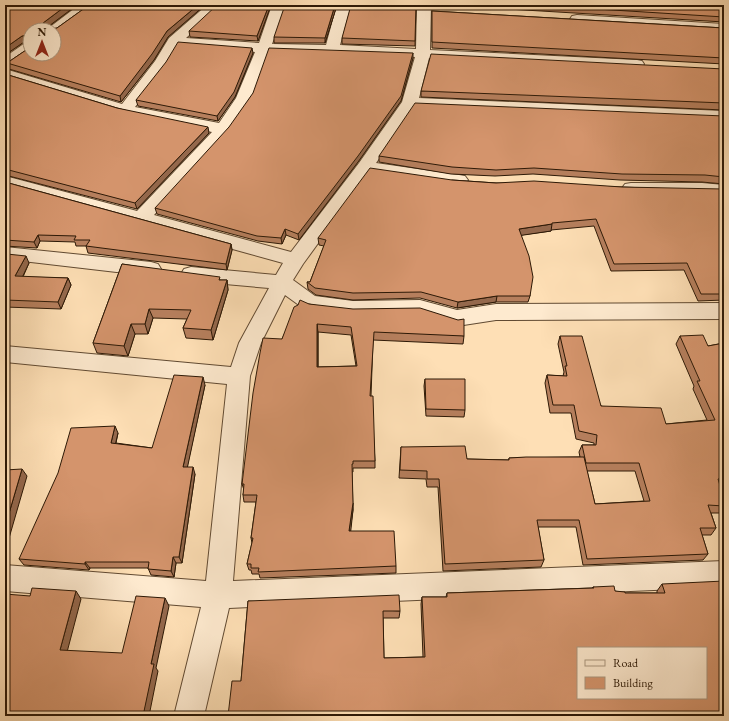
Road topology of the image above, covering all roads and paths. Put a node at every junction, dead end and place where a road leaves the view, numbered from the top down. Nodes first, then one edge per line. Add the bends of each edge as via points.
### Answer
1 (88, 5) edge
2 (215, 5) edge
3 (279, 5) edge
4 (344, 5) edge
5 (430, 10) edge
6 (564, 19) edge
7 (62, 24) edge
8 (724, 28) edge
9 (174, 41) junction
10 (264, 48) junction
11 (332, 49) junction
12 (22, 52) edge
13 (423, 53) junction
14 (5, 64) edge
15 (653, 65) edge
16 (5, 73) edge
17 (410, 102) junction
18 (125, 110) junction
19 (724, 116) edge
20 (223, 129) junction
21 (365, 167) junction
22 (5, 181) edge
23 (473, 182) edge
24 (612, 187) edge
25 (724, 190) edge
26 (142, 217) junction
27 (5, 252) edge
28 (295, 260) junction
29 (282, 282) junction
30 (724, 311) edge
31 (5, 354) edge
32 (239, 376) junction
33 (724, 574) edge
34 (5, 578) edge
35 (218, 595) junction
36 (189, 716) edge

1 - 7 street
2 - 9 street
3 - 10 street
4 - 11 street
5 - 13 street
6 - 8 street
9 - 10 street
9 - 18 street via 161,63
10 - 11 street
10 - 20 street via 244,98
11 - 13 street
12 - 14 street
13 - 15 street
13 - 17 street
16 - 18 street
17 - 19 street
17 - 21 street
18 - 20 street
20 - 26 street
21 - 23 street
21 - 28 street
22 - 26 street
24 - 25 street
26 - 28 street
27 - 29 street via 220,278
28 - 29 street
29 - 30 street via 310,303 354,308 420,307 457,318 496,312
29 - 32 street via 250,343
31 - 32 street
32 - 35 street
33 - 35 street
34 - 35 street
35 - 36 street

